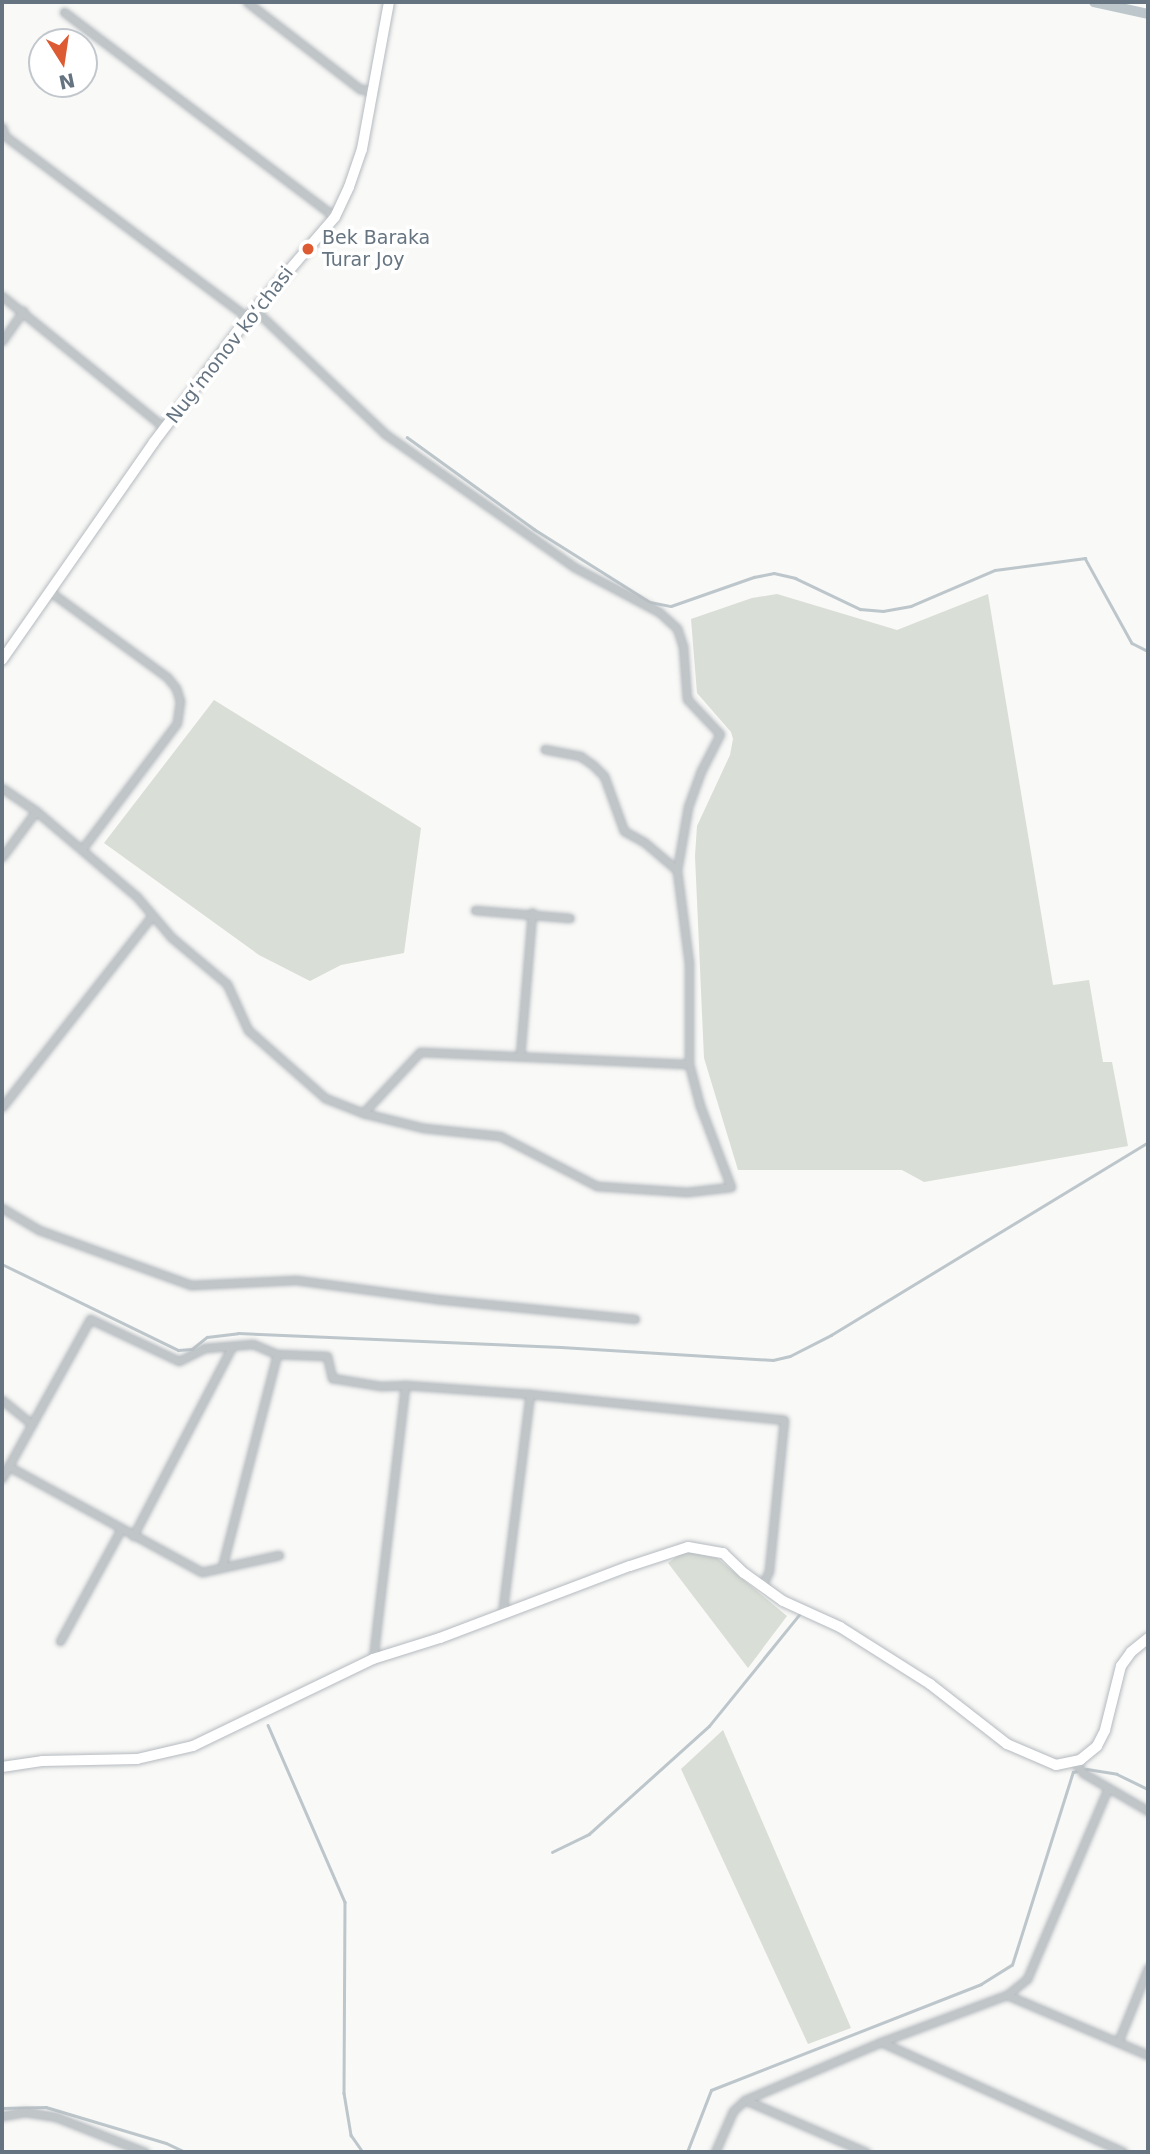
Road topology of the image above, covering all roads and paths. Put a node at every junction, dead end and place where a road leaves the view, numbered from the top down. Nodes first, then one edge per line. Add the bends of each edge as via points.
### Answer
1 (247, 2) edge
2 (390, 2) edge
3 (64, 12) dead end
4 (374, 91) junction
5 (2, 127) edge
6 (335, 217) junction
7 (2, 296) edge
8 (23, 311) junction
9 (252, 314) junction
10 (2, 341) edge
11 (164, 428) junction
12 (49, 591) junction
13 (2, 660) edge
14 (545, 749) dead end
15 (2, 788) edge
16 (36, 811) junction
17 (82, 849) junction
18 (2, 857) edge
19 (677, 870) junction
20 (475, 910) dead end
21 (532, 913) junction
22 (152, 916) junction
23 (570, 918) dead end
24 (520, 1056) junction
25 (689, 1064) junction
26 (2, 1107) edge
27 (363, 1113) junction
28 (2, 1208) edge
29 (635, 1319) dead end
30 (232, 1347) junction
31 (277, 1354) junction
32 (405, 1385) junction
33 (530, 1394) junction
34 (2, 1400) edge
35 (32, 1424) junction
36 (8, 1466) junction
37 (2, 1478) edge
38 (121, 1529) junction
39 (133, 1536) junction
40 (279, 1555) dead end
41 (222, 1567) junction
42 (762, 1586) junction
43 (502, 1615) junction
44 (1148, 1637) edge
45 (60, 1641) dead end
46 (373, 1659) junction
47 (2, 1766) edge
48 (1078, 1768) junction
49 (1108, 1788) junction
50 (1148, 1811) edge
51 (1148, 1968) edge
52 (1007, 1995) junction
53 (881, 2042) junction
54 (1118, 2042) junction
55 (1148, 2055) edge
56 (745, 2100) junction
57 (2, 2116) edge
58 (145, 2152) edge
59 (715, 2152) edge
60 (866, 2152) edge
61 (1123, 2152) edge

1 - 4 street via 360,89
2 - 4 street, Nugʻmonov koʻchasi
3 - 6 street
4 - 6 street, Nugʻmonov koʻchasi via 358,162
5 - 9 street via 5,136
6 - 9 street, Nugʻmonov koʻchasi
7 - 8 street
8 - 10 street
8 - 11 street
9 - 11 street, Nugʻmonov koʻchasi
9 - 19 street via 385,433 574,568 659,612 677,628 687,699 720,734 688,807
11 - 12 street, Nugʻmonov koʻchasi
12 - 13 street, Nugʻmonov koʻchasi
12 - 17 street via 167,677 180,701 177,723
14 - 19 street via 580,756 593,765 604,776 624,831 645,842
15 - 16 street
16 - 17 street
16 - 18 street
17 - 22 street via 138,897
19 - 25 street via 689,963
20 - 21 street
21 - 23 street
21 - 24 street
22 - 26 street
22 - 27 street via 227,984 248,1030 314,1090
24 - 25 street
24 - 27 street via 420,1052
25 - 27 street via 699,1106 731,1186 687,1192 597,1186 500,1136 424,1128
28 - 29 street via 39,1230 191,1285 296,1280
30 - 31 street via 253,1344
30 - 35 street via 205,1348 179,1361 90,1319
30 - 39 street
31 - 32 street via 327,1356 332,1378
31 - 41 street
32 - 33 street
32 - 46 street
33 - 42 street via 784,1420 769,1571
33 - 43 street
34 - 35 street
35 - 36 street
36 - 37 street
36 - 38 street
38 - 39 street
38 - 45 street
39 - 41 street via 202,1572
40 - 41 street
42 - 43 street via 723,1553 688,1547
42 - 48 street via 783,1601 840,1627 930,1684 1007,1744 1052,1764
43 - 46 street
44 - 48 street via 1121,1666 1101,1741
46 - 47 street via 211,1738 174,1751 137,1759
48 - 49 street
49 - 50 street
49 - 52 street via 1027,1979
51 - 54 street
52 - 53 street
52 - 54 street
53 - 56 street
53 - 61 street
54 - 55 street
56 - 59 street via 733,2111
56 - 60 street
57 - 58 street via 25,2112 56,2117

